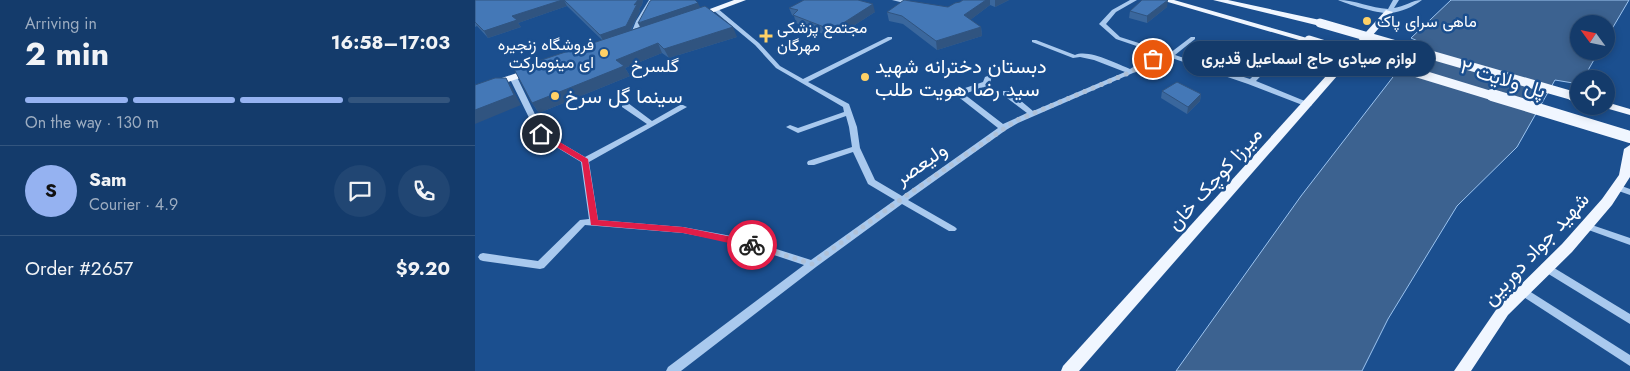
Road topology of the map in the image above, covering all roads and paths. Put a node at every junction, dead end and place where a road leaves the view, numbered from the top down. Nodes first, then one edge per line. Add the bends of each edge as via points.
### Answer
1 (652, 0) edge
2 (742, 0) edge
3 (895, 0) edge
4 (1134, 0) edge
5 (1165, 0) edge
6 (1217, 0) edge
7 (1341, 0) edge
8 (1395, 0) edge
9 (1419, 0) edge
10 (907, 2) edge
11 (715, 9) junction
12 (1389, 12) junction
13 (682, 20) edge
14 (633, 36) edge
15 (890, 38) dead end
16 (1193, 38) dead end
17 (1034, 41) dead end
18 (1216, 44) dead end
19 (1167, 54) junction
20 (1230, 54) dead end
21 (1278, 55) dead end
22 (1191, 62) junction
23 (539, 68) edge
24 (1210, 68) junction
25 (1005, 71) dead end
26 (1131, 72) junction
27 (513, 77) junction
28 (804, 81) junction
29 (1251, 82) junction
30 (475, 90) edge
31 (1006, 93) dead end
32 (1570, 94) edge
33 (1309, 104) junction
34 (625, 105) dead end
35 (683, 107) dead end
36 (1615, 108) edge
37 (1630, 112) edge
38 (848, 113) junction
39 (1033, 114) junction
40 (652, 124) junction
41 (790, 127) dead end
42 (1003, 128) junction
43 (1630, 137) edge
44 (856, 148) junction
45 (1630, 149) edge
46 (585, 161) junction
47 (811, 163) dead end
48 (1623, 190) edge
49 (900, 200) junction
50 (594, 222) junction
51 (1586, 226) junction
52 (952, 229) dead end
53 (1630, 242) edge
54 (483, 257) dead end
55 (812, 264) junction
56 (1546, 267) junction
57 (1523, 291) junction
58 (1630, 320) edge
59 (1630, 361) edge
60 (671, 371) edge
61 (1069, 371) edge
62 (1462, 371) edge

1 - 14 street
2 - 11 main road
3 - 10 street
4 - 19 street via 1114,11 1102,24 1118,38
5 - 43 main road, پل ولایت ۲, bridge
6 - 32 main road, پل ولایت ۲, bridge via 1320,23
7 - 12 street
8 - 12 street
9 - 12 street via 1409,7
11 - 13 main road
11 - 28 street via 757,44 778,67
12 - 33 main road, میرزا کوچک خان
15 - 28 street
16 - 19 street, ولیعصر
17 - 26 street via 1075,57 1079,54 1096,58
18 - 22 street
19 - 22 street
19 - 26 street, ولیعصر
20 - 24 street
21 - 29 street
22 - 24 street
23 - 27 main road
24 - 29 street
25 - 42 street via 987,78 987,83 959,93
26 - 39 street, ولیعصر
27 - 30 main road
27 - 46 street via 541,134
28 - 38 street via 845,106
29 - 33 street
31 - 39 street
33 - 61 main road, میرزا کوچک خان
34 - 40 street
35 - 40 street
36 - 37 main road
38 - 41 street via 798,131
38 - 44 street
39 - 42 street, ولیعصر
40 - 46 street
42 - 49 street, ولیعصر
44 - 47 street
44 - 49 street via 871,182
45 - 48 main road, شهید جواد دوربین
46 - 50 street
48 - 51 main road, شهید جواد دوربین via 1607,202
49 - 52 street
49 - 55 street, ولیعصر
50 - 54 street via 583,222 540,264
50 - 55 street via 683,230 742,241
51 - 53 street
51 - 56 main road, شهید جواد دوربین
55 - 60 street, ولیعصر
56 - 57 main road, شهید جواد دوربین
56 - 58 street
57 - 59 street
57 - 62 main road, شهید جواد دوربین via 1503,311

